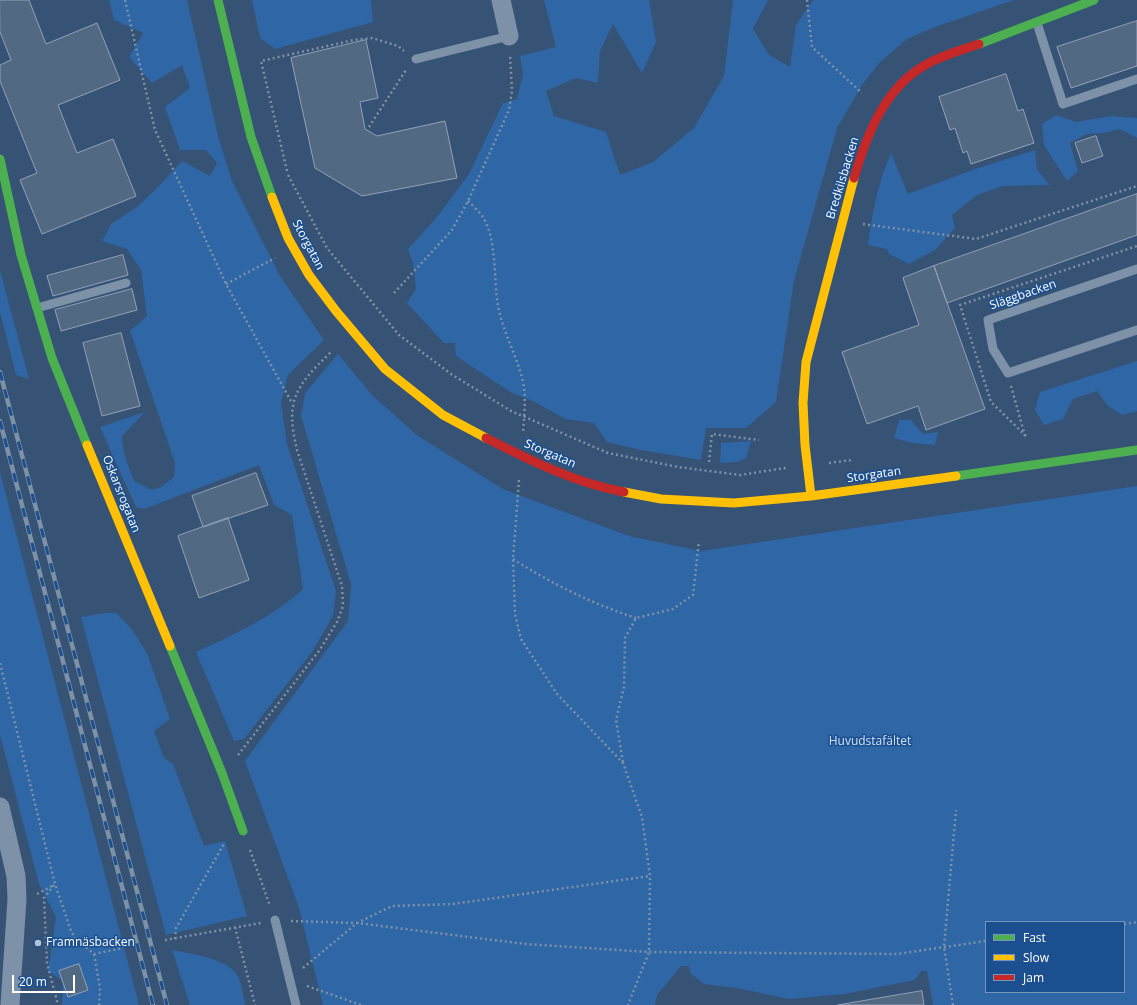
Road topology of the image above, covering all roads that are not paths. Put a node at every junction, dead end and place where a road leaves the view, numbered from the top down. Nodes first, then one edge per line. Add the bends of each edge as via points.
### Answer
1 (218, 0) edge
2 (501, 0) edge
3 (1094, 0) edge
4 (1037, 22) junction
5 (509, 36) joint
6 (413, 57) road end
7 (1137, 79) edge
8 (0, 159) edge
9 (1137, 269) edge
10 (126, 283) dead end
11 (37, 308) junction
12 (1137, 330) edge
13 (1137, 450) edge
14 (811, 496) junction
15 (0, 807) edge
16 (243, 831) road end
17 (275, 920) road end
18 (10, 1005) edge
19 (296, 1005) edge

1 - 14 street, Storgatan via 251,137 288,238 309,275 386,369 442,415 534,462 607,489 661,499 734,503
2 - 5 street
3 - 4 street, Bredkilsbacken
4 - 7 lane via 1063,104
4 - 14 street, Bredkilsbacken via 927,64 902,83 883,105 863,148 806,362 804,403
5 - 6 lane
8 - 11 street, Oskarsrogatan via 21,255
9 - 12 lane, Släggbacken via 988,320 993,349 1008,373
10 - 11 lane
11 - 16 street, Oskarsrogatan via 52,358 222,773
13 - 14 street, Storgatan
15 - 18 street via 16,876 17,899
17 - 19 lane

